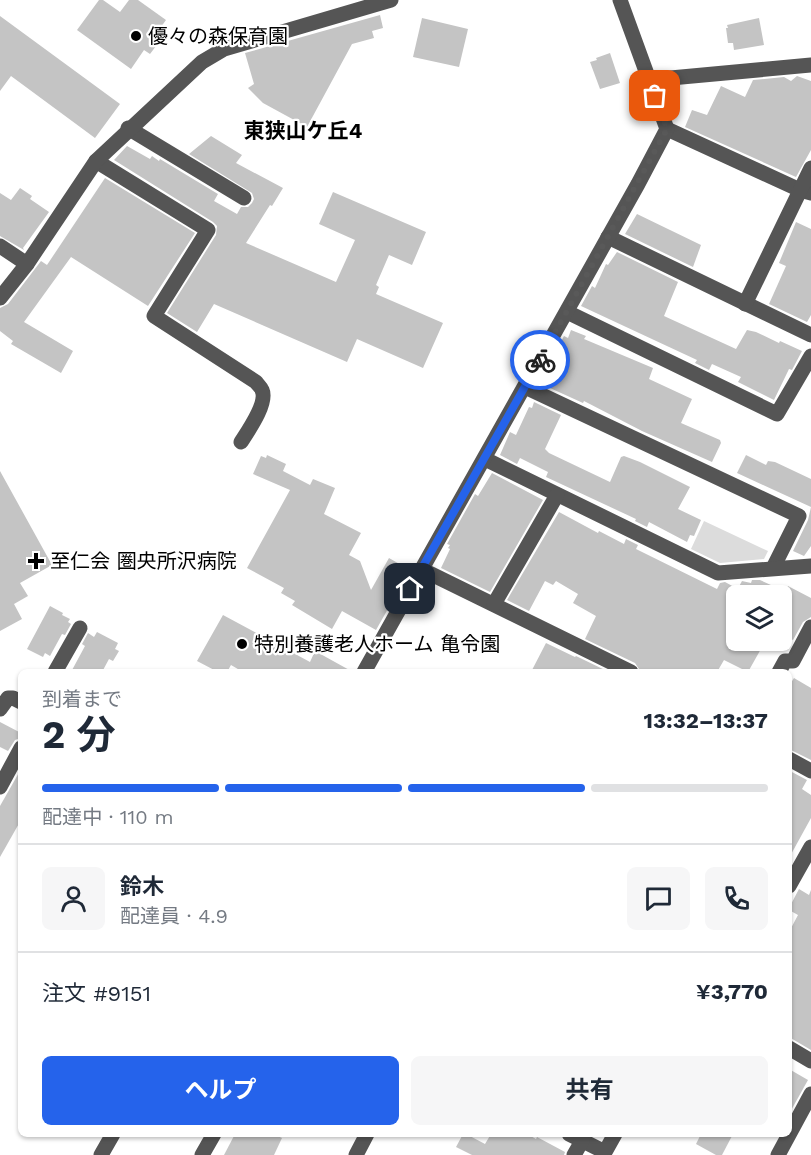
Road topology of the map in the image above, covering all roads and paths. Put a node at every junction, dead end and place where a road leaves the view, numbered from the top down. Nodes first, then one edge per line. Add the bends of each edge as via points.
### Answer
1 (391, 0) edge
2 (620, 0) edge
3 (811, 65) edge
4 (649, 80) junction
5 (128, 128) junction
6 (667, 129) junction
7 (96, 161) junction
8 (811, 168) edge
9 (806, 192) edge
10 (244, 198) dead end
11 (609, 237) junction
12 (0, 246) edge
13 (27, 264) junction
14 (0, 298) edge
15 (745, 304) junction
16 (567, 312) junction
17 (811, 335) edge
18 (810, 362) edge
19 (525, 387) junction
20 (241, 442) dead end
21 (485, 459) junction
22 (557, 495) junction
23 (811, 566) edge
24 (773, 568) junction
25 (421, 569) junction
26 (494, 604) junction
27 (811, 627) edge
28 (80, 628) dead end
29 (57, 669) edge
30 (366, 669) edge
31 (620, 669) edge
32 (781, 669) edge
33 (18, 700) edge
34 (0, 709) edge
35 (18, 754) edge
36 (792, 761) edge
37 (811, 771) edge
38 (0, 787) edge
39 (811, 847) edge
40 (797, 872) junction
41 (811, 879) edge
42 (792, 881) edge
43 (792, 1050) edge
44 (811, 1061) edge
45 (811, 1094) edge
46 (792, 1129) edge
47 (110, 1137) edge
48 (212, 1137) edge
49 (366, 1137) edge
50 (575, 1137) edge
51 (614, 1137) edge
52 (788, 1137) edge
53 (101, 1155) edge
54 (202, 1155) edge
55 (356, 1155) edge
56 (574, 1155) edge
57 (778, 1155) edge

1 - 5 street via 224,48 202,62
2 - 4 street
3 - 4 street
4 - 6 street
5 - 7 street
5 - 10 street
6 - 9 street
6 - 11 street
7 - 13 street
7 - 20 street via 208,230 154,316 256,382 263,391 263,402
8 - 9 street
9 - 15 street
11 - 15 street
11 - 16 street
12 - 13 street
13 - 14 street
15 - 17 street
16 - 18 street via 777,414
16 - 19 street
19 - 21 street
19 - 24 street via 799,516
21 - 22 street
21 - 25 street
22 - 24 street via 718,573
22 - 26 street
23 - 24 street
25 - 26 street
25 - 30 street
26 - 31 street
27 - 32 street via 793,661 785,661
28 - 29 street
33 - 34 street via 8,698
35 - 38 street
36 - 37 street
39 - 40 street
40 - 41 street
40 - 42 street
43 - 44 street
45 - 46 street
47 - 53 street
48 - 54 street
49 - 55 street
50 - 51 street via 606,1152
50 - 56 street
52 - 57 street

